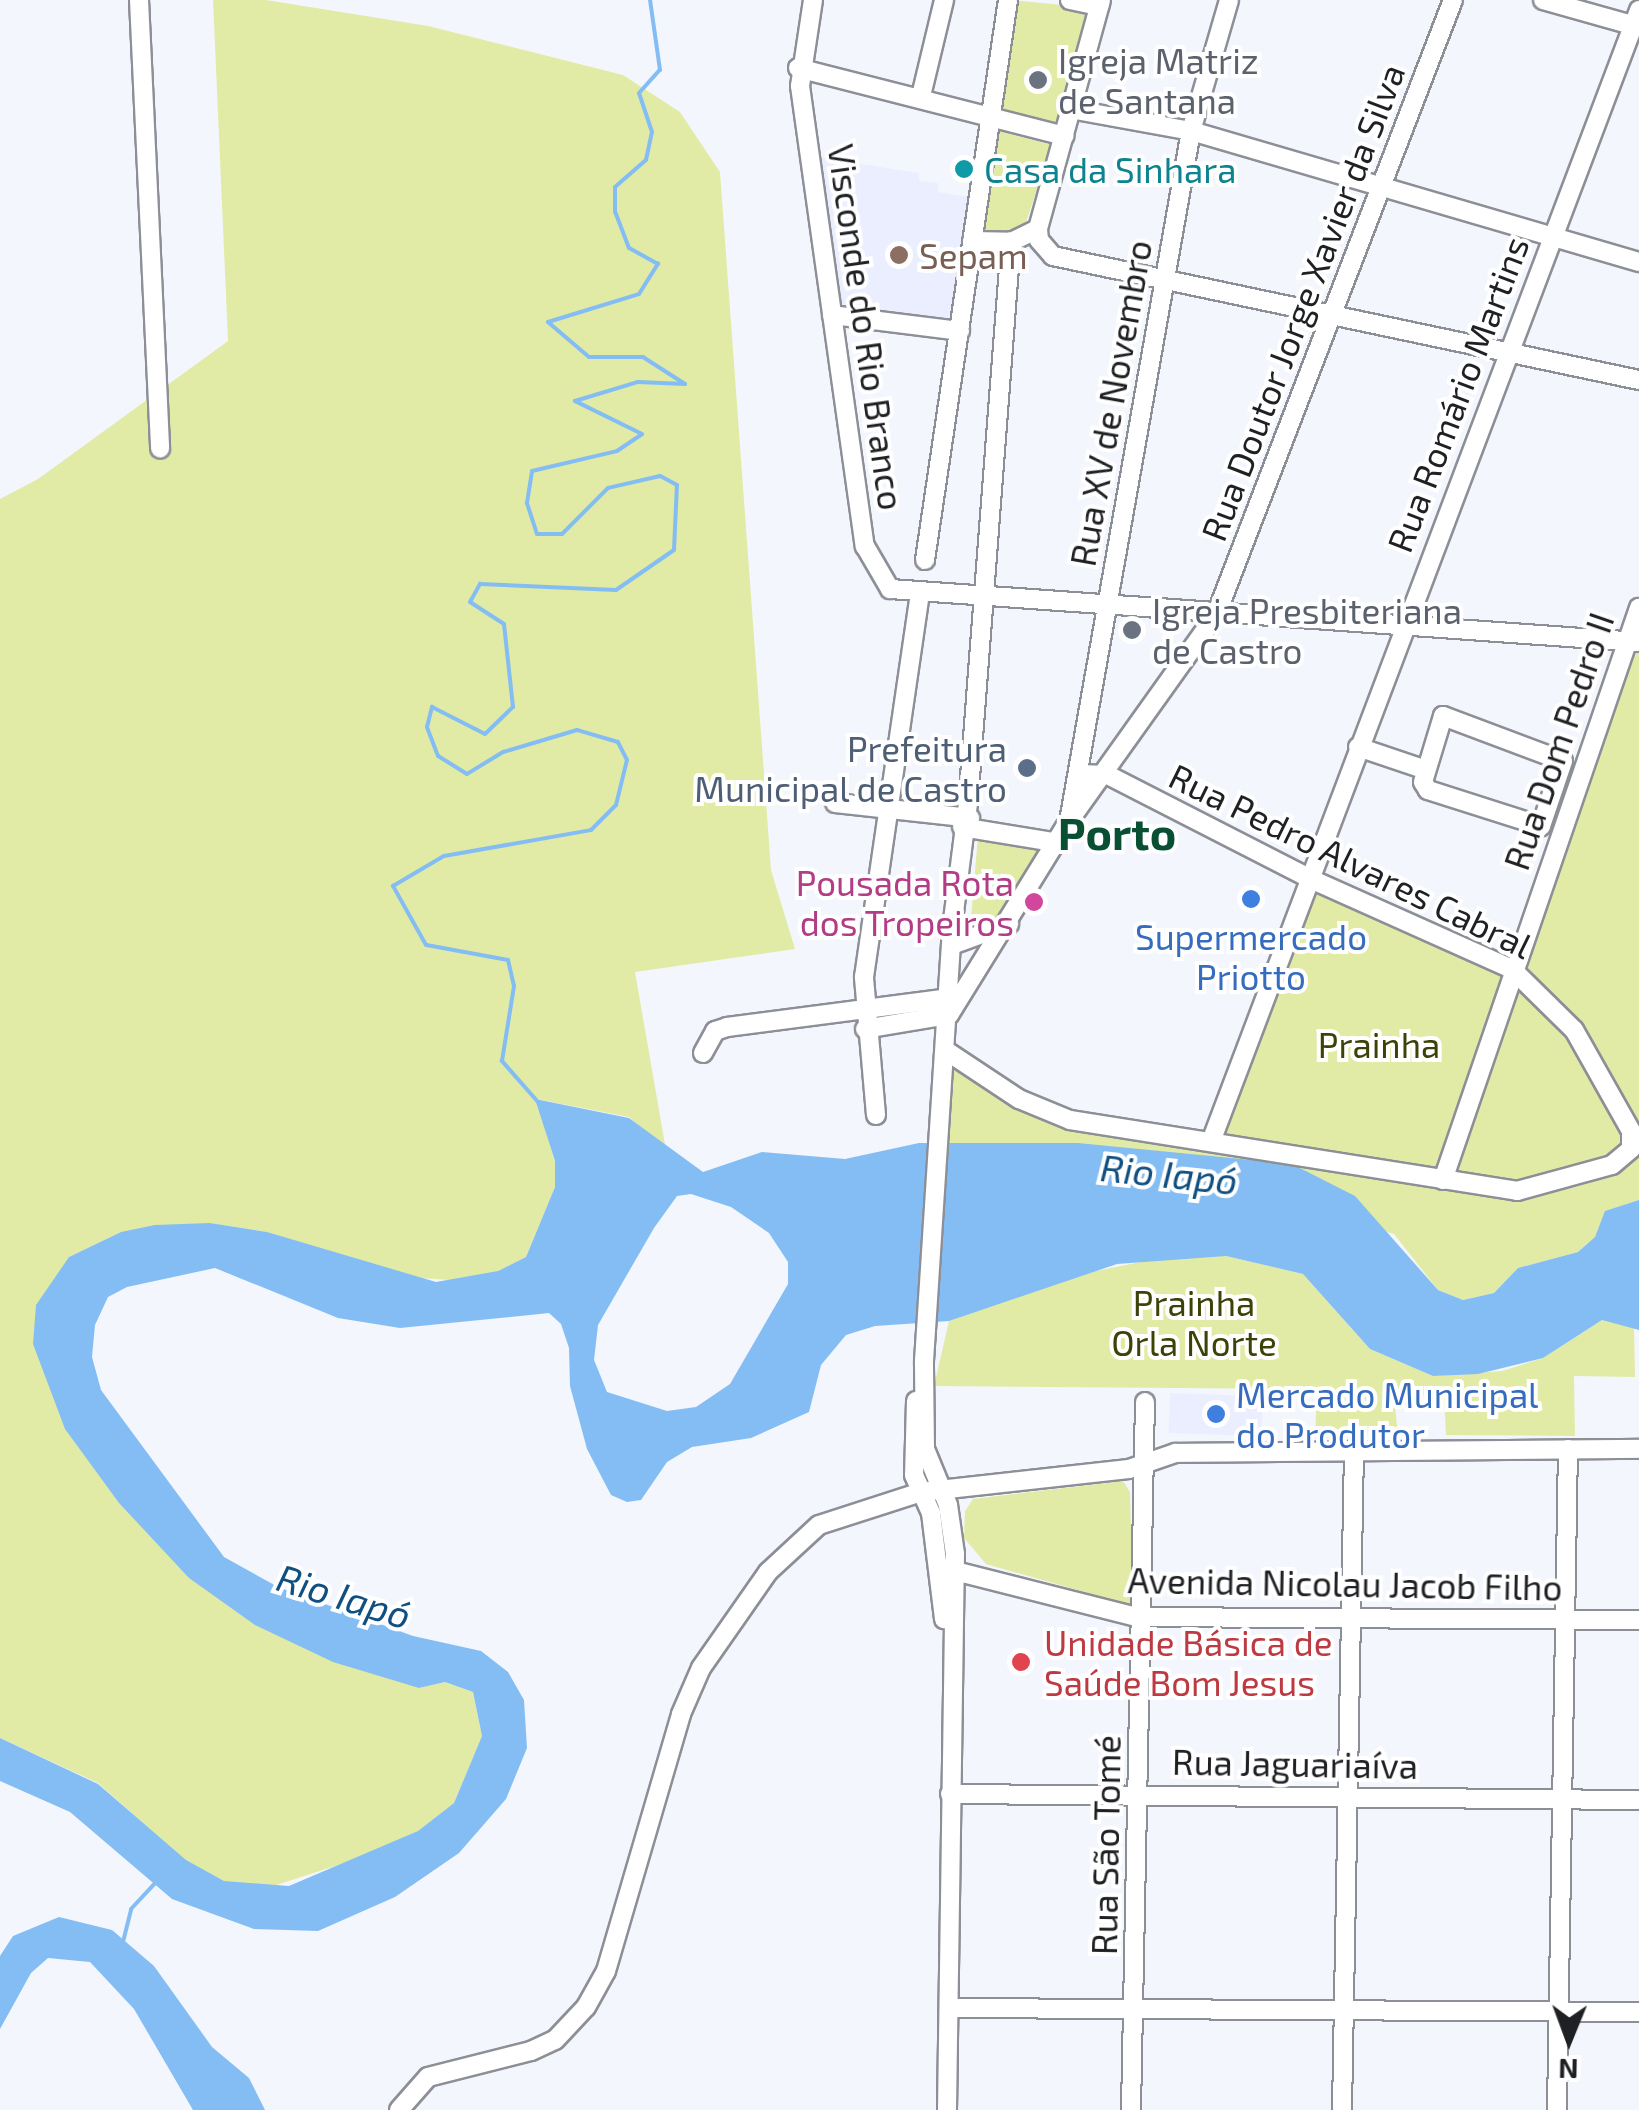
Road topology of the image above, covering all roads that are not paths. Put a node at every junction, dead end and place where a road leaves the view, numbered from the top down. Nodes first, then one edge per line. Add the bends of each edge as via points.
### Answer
1 (139, 0) edge
2 (814, 0) edge
3 (944, 0) edge
4 (1008, 0) edge
5 (1070, 0) edge
6 (1229, 0) edge
7 (1453, 0) edge
8 (1543, 0) edge
9 (1100, 3) edge
10 (1637, 21) edge
11 (798, 68) junction
12 (921, 96) junction
13 (1070, 109) junction
14 (994, 118) junction
15 (1191, 131) junction
16 (1064, 136) junction
17 (1382, 184) junction
18 (1038, 229) junction
19 (1551, 237) junction
20 (972, 241) junction
21 (1011, 242) junction
22 (1639, 262) edge
23 (1166, 281) junction
24 (832, 315) junction
25 (1332, 315) junction
26 (960, 331) junction
27 (1507, 352) junction
28 (1639, 380) edge
29 (160, 449) dead end
30 (925, 560) dead end
31 (920, 595) junction
32 (985, 598) junction
33 (1106, 607) junction
34 (1639, 608) edge
35 (1216, 615) junction
36 (1404, 623) junction
37 (1633, 641) edge
38 (1358, 747) junction
39 (1426, 770) junction
40 (1108, 774) junction
41 (1081, 787) junction
42 (835, 803) dead end
43 (890, 807) junction
44 (966, 819) junction
45 (1059, 843) junction
46 (1310, 878) junction
47 (1013, 920) junction
48 (954, 952) junction
49 (1512, 969) junction
50 (978, 973) junction
51 (950, 1007) junction
52 (864, 1021) junction
53 (948, 1052) junction
54 (703, 1053) dead end
55 (876, 1115) dead end
56 (1212, 1139) junction
57 (1635, 1149) edge
58 (1443, 1180) junction
59 (924, 1361) junction
60 (1144, 1402) dead end
61 (1354, 1448) junction
62 (1568, 1449) junction
63 (1639, 1449) edge
64 (1142, 1463) junction
65 (942, 1488) junction
66 (921, 1492) junction
67 (946, 1561) junction
68 (1144, 1617) junction
69 (1350, 1618) junction
70 (1566, 1619) junction
71 (1639, 1620) edge
72 (950, 1794) junction
73 (1138, 1794) junction
74 (1347, 1797) junction
75 (1564, 1798) junction
76 (1639, 1800) edge
77 (950, 2008) junction
78 (1560, 2009) junction
79 (1134, 2010) junction
80 (1346, 2012) junction
81 (1639, 2012) edge
82 (399, 2110) edge
83 (947, 2110) edge
84 (1131, 2110) edge
85 (1342, 2110) edge
86 (1558, 2110) edge

1 - 29 street
2 - 11 street
3 - 12 street
4 - 14 street
5 - 9 street
6 - 15 street, Rua XV de Novembro
7 - 17 street, Rua Doutor Jorge Xavier da Silva
8 - 10 street
9 - 13 street
10 - 19 street, Rua Romário Martins
11 - 12 street
11 - 24 street, Visconde do Rio Branco
12 - 14 street
13 - 15 street
13 - 16 street
14 - 16 street
14 - 20 street
15 - 17 street
15 - 23 street, Rua XV de Novembro
16 - 18 street
17 - 19 street
17 - 25 street, Rua Doutor Jorge Xavier da Silva
18 - 21 street
18 - 23 street via 1038,240 1053,256
19 - 22 street
19 - 27 street, Rua Romário Martins
20 - 21 street
20 - 26 street
21 - 32 street
23 - 25 street
23 - 33 street, Rua XV de Novembro
24 - 26 street
24 - 31 street, Visconde do Rio Branco via 865,546 890,589
25 - 27 street
25 - 35 street, Rua Doutor Jorge Xavier da Silva
26 - 30 street
27 - 28 street
27 - 36 street, Rua Romário Martins
31 - 32 street
31 - 43 street
32 - 33 street
32 - 44 street
33 - 35 street
33 - 41 street, Rua XV de Novembro
34 - 37 street, Rua Dom Pedro II
35 - 36 street
35 - 40 street, Rua Doutor Jorge Xavier da Silva
36 - 37 street
36 - 38 street, Rua Romário Martins
37 - 49 street, Rua Dom Pedro II
38 - 39 street
38 - 46 street, Rua Romário Martins
39 - 39 street via 1443,716 1563,761 1541,826 1438,795 1423,782
40 - 41 street, Rua Doutor Jorge Xavier da Silva
40 - 46 street, Rua Pedro Alvares Cabral
41 - 45 street, Rua XV de Novembro
42 - 43 street
43 - 44 street
43 - 52 street
44 - 45 street
44 - 48 street
45 - 47 street, Rua XV de Novembro
46 - 49 street, Rua Pedro Alvares Cabral
46 - 56 street, Rua Romário Martins
47 - 48 street
47 - 50 street, Rua XV de Novembro
48 - 50 street
48 - 51 street
49 - 57 street, Rua Pedro Alvares Cabral via 1566,1020 1624,1114
49 - 58 street, Rua Dom Pedro II
50 - 51 street, Rua XV de Novembro
51 - 52 street
51 - 53 street
52 - 54 street via 727,1028 715,1031
52 - 55 street
53 - 56 street via 1019,1099 1070,1120
53 - 59 street
56 - 58 street
57 - 58 street via 1612,1166 1516,1191
59 - 65 street via 925,1449
59 - 66 street via 910,1449
60 - 64 street, Rua São Tomé
61 - 62 street
61 - 64 street via 1175,1453
61 - 69 street
62 - 63 street
62 - 70 street
64 - 65 street
64 - 68 street, Rua São Tomé
65 - 66 street
65 - 67 street
66 - 67 street
66 - 82 street via 798,1537 731,1618 681,1714 606,1971 572,2025 531,2051 428,2077
67 - 68 street, Avenida Nicolau Jacob Filho
67 - 72 street
68 - 69 street, Avenida Nicolau Jacob Filho
68 - 73 street, Rua São Tomé
69 - 70 street, Avenida Nicolau Jacob Filho
69 - 74 street
70 - 71 street, Avenida Nicolau Jacob Filho
70 - 75 street
72 - 73 street, Rua Jaguariaíva
72 - 77 street
73 - 74 street, Rua Jaguariaíva
73 - 79 street, Rua São Tomé
74 - 75 street, Rua Jaguariaíva
74 - 80 street
75 - 76 street, Rua Jaguariaíva
75 - 78 street
77 - 79 street
77 - 83 street
78 - 80 street
78 - 81 street
78 - 86 street
79 - 80 street
79 - 84 street, Rua São Tomé
80 - 85 street

